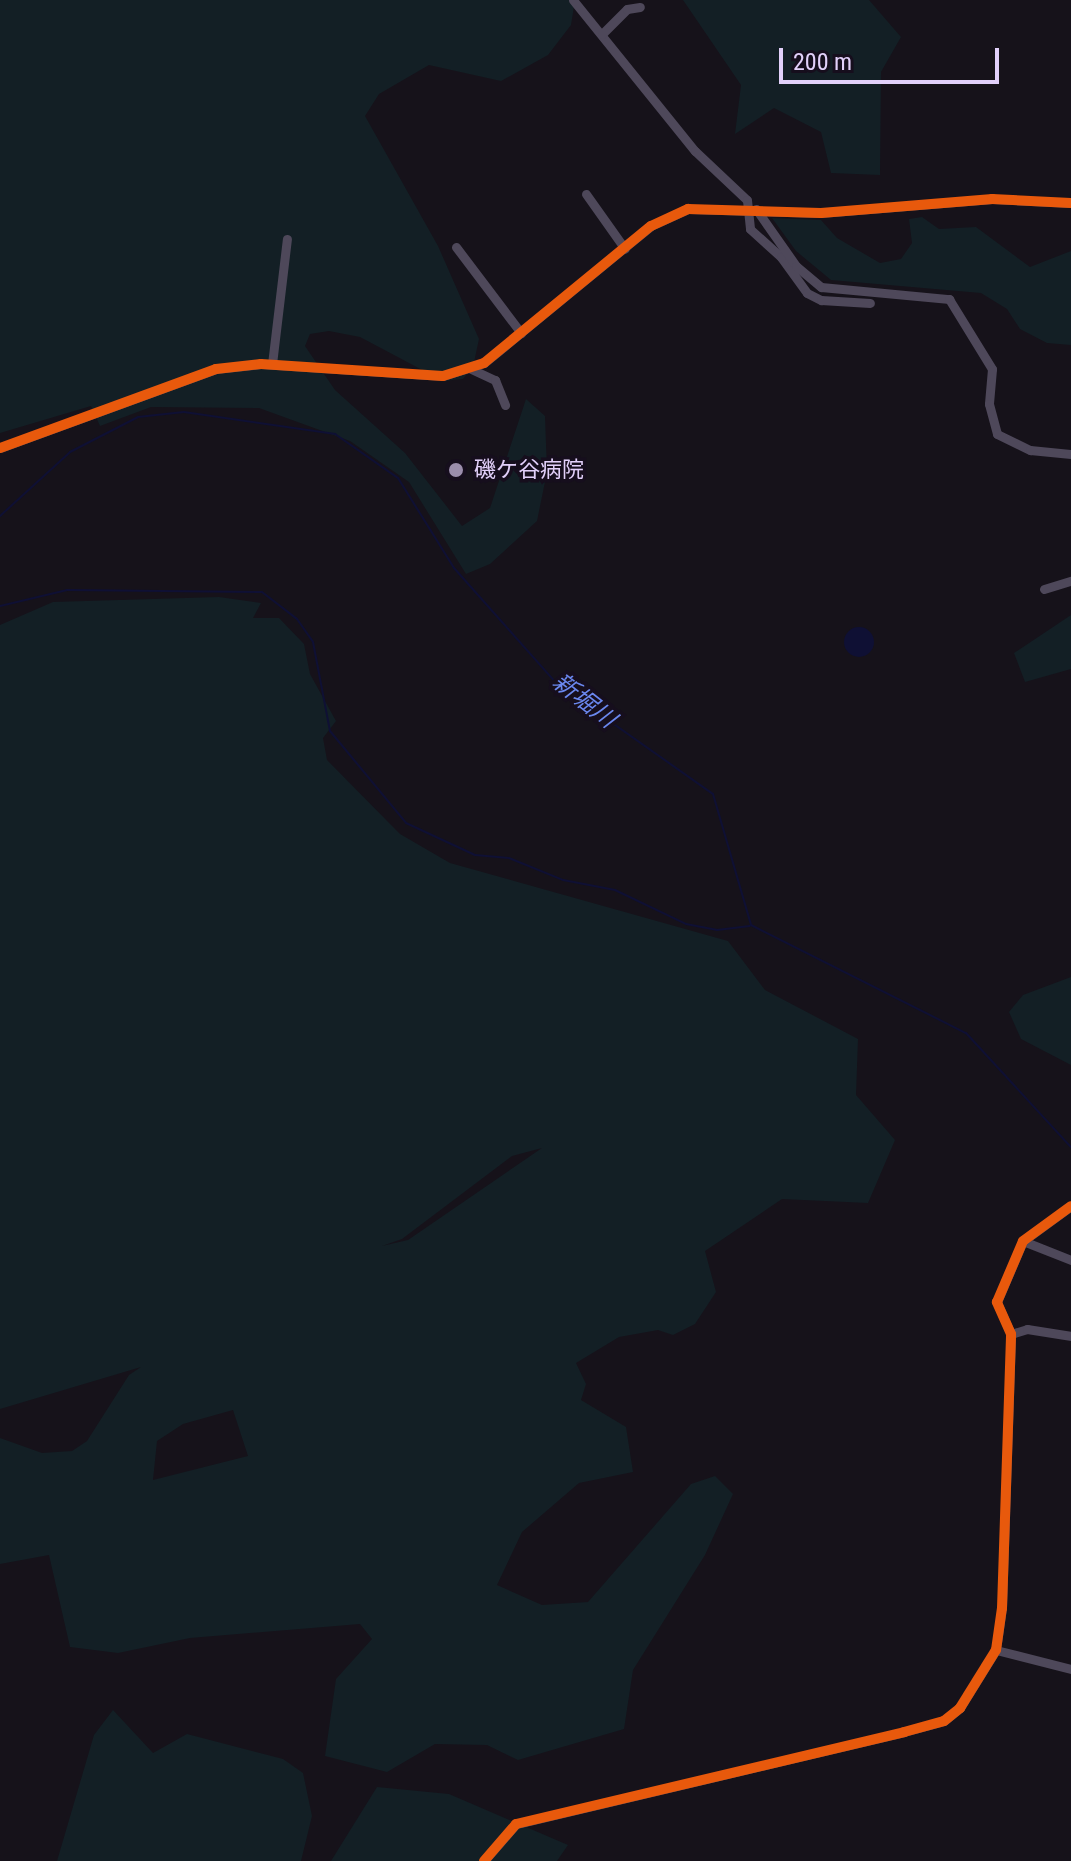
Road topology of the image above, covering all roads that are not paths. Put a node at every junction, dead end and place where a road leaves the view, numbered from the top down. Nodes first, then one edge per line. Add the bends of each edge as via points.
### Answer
1 (573, 0) edge
2 (640, 7) dead end
3 (602, 34) junction
4 (586, 194) dead end
5 (1071, 203) edge
6 (752, 209) junction
7 (287, 239) dead end
8 (456, 247) dead end
9 (625, 249) junction
10 (870, 303) dead end
11 (521, 333) junction
12 (272, 364) junction
13 (469, 368) junction
14 (505, 405) dead end
15 (0, 448) edge
16 (1071, 454) edge
17 (1071, 581) edge
18 (1044, 589) dead end
19 (1071, 1206) edge
20 (1023, 1241) junction
21 (1071, 1260) edge
22 (1011, 1334) junction
23 (1071, 1336) edge
24 (996, 1650) junction
25 (1071, 1669) edge
26 (484, 1861) edge

1 - 3 street
2 - 3 street via 627,9
3 - 6 street via 695,151
4 - 9 street
5 - 6 street via 992,199 821,213
6 - 9 street via 666,215
6 - 10 street via 750,229 807,293 821,300
6 - 16 street via 796,266 821,287 949,299 992,369 989,404 997,434 1030,450
7 - 12 street
8 - 11 street
9 - 11 street
11 - 13 street
12 - 13 street via 422,375
12 - 15 street via 216,369
13 - 14 street via 495,380
17 - 18 street
19 - 20 street
20 - 21 street
20 - 22 street via 997,1302
22 - 23 street via 1027,1329
22 - 24 street
24 - 25 street
24 - 26 street via 979,1685 944,1721 516,1824

